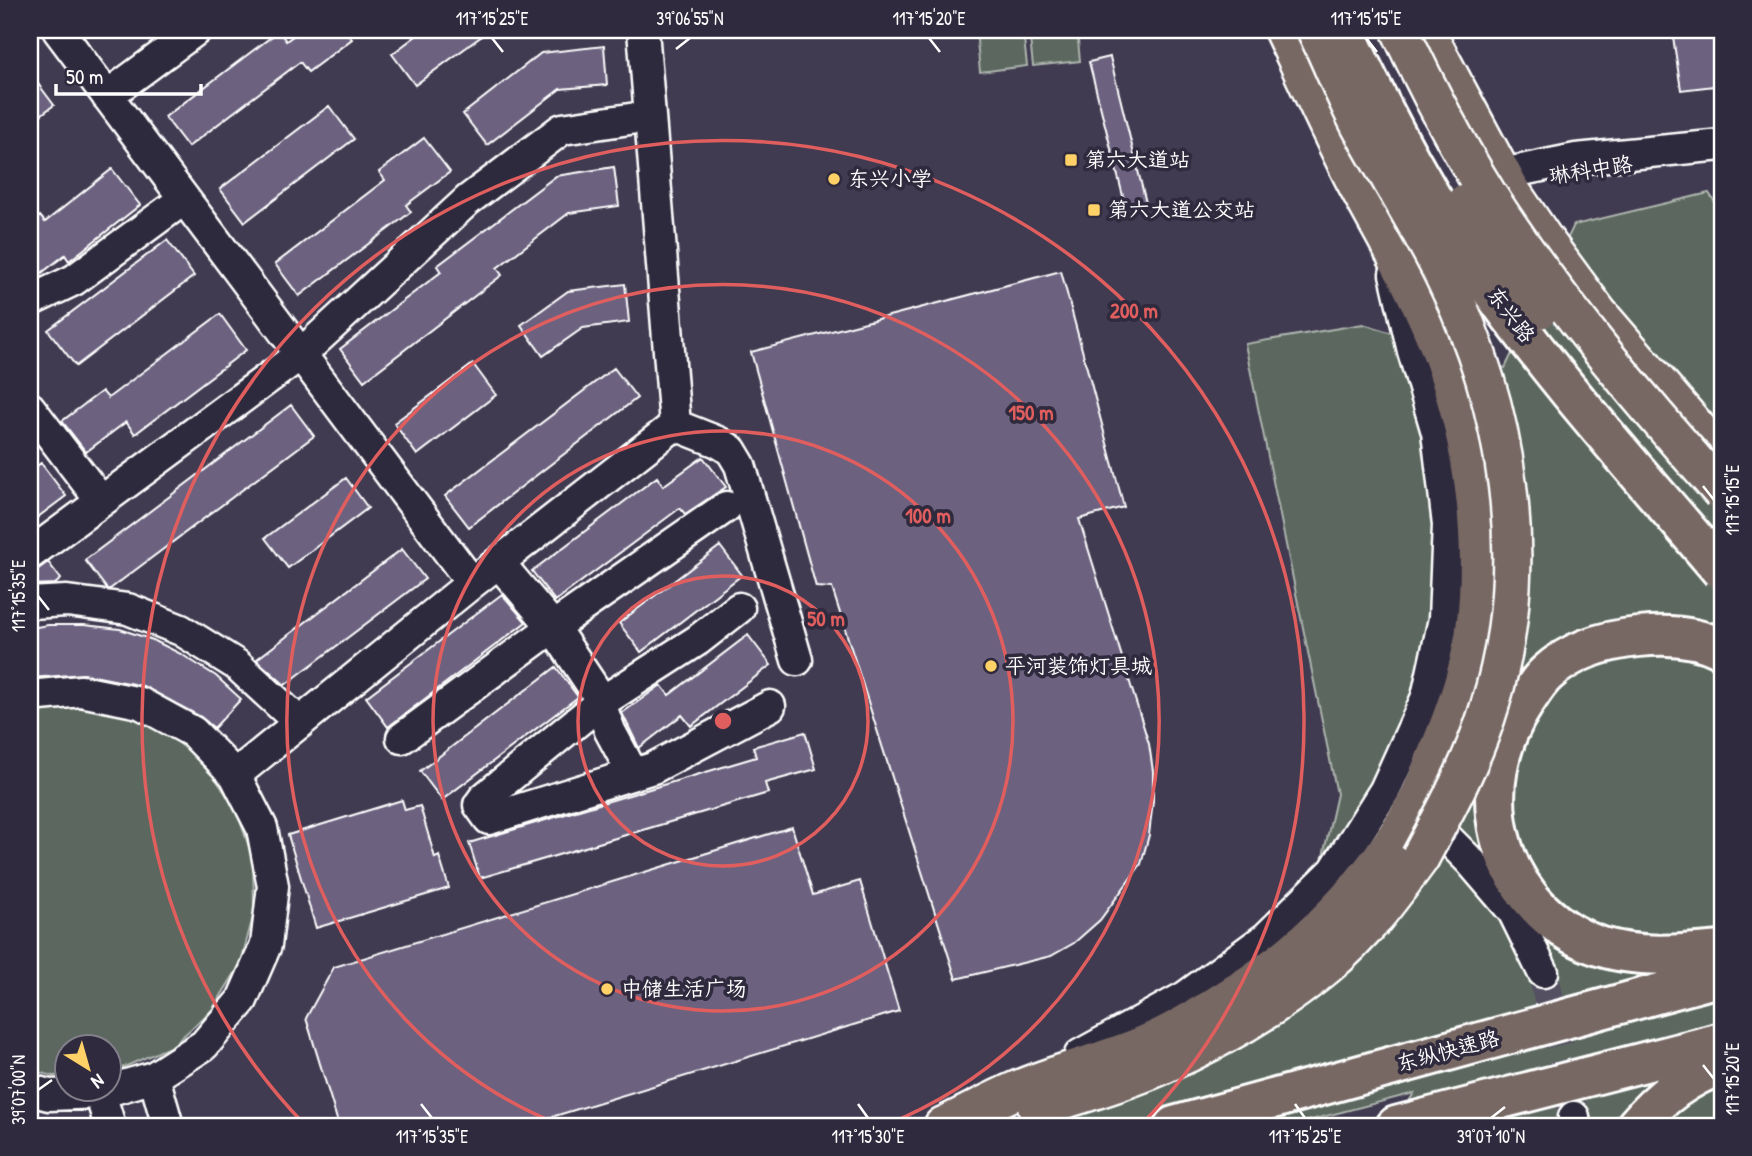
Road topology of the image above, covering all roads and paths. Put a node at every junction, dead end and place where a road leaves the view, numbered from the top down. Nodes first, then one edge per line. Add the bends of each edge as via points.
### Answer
1 (58, 30) edge
2 (196, 30) edge
3 (643, 30) edge
4 (1283, 30) edge
5 (1316, 30) edge
6 (1344, 30) edge
7 (1372, 30) edge
8 (1400, 30) edge
9 (1425, 30) edge
10 (107, 96) junction
11 (650, 116) junction
12 (1722, 145) edge
13 (1722, 154) edge
14 (1500, 190) junction
15 (184, 199) junction
16 (1392, 249) junction
17 (30, 301) edge
18 (301, 354) junction
19 (30, 408) edge
20 (1681, 409) junction
21 (675, 425) junction
22 (1722, 427) edge
23 (1722, 457) edge
24 (1722, 492) edge
25 (101, 501) junction
26 (726, 507) dead end
27 (1722, 532) edge
28 (30, 554) edge
29 (499, 563) junction
30 (1722, 571) edge
31 (472, 583) junction
32 (30, 603) edge
33 (739, 608) dead end
34 (553, 626) junction
35 (1722, 649) edge
36 (797, 660) dead end
37 (30, 696) edge
38 (600, 703) junction
39 (770, 706) dead end
40 (300, 723) junction
41 (402, 738) dead end
42 (633, 774) junction
43 (236, 775) junction
44 (1415, 806) junction
45 (1722, 951) edge
46 (1543, 972) tunnel mouth
47 (1722, 976) edge
48 (1722, 1042) edge
49 (1713, 1070) edge
50 (154, 1077) junction
51 (122, 1086) edge
52 (1018, 1089) junction
53 (30, 1090) edge
54 (52, 1095) edge
55 (103, 1104) edge
56 (110, 1126) edge
57 (169, 1126) edge
58 (943, 1126) edge
59 (981, 1126) edge
60 (1174, 1126) edge
61 (1396, 1126) edge
62 (1636, 1126) edge

1 - 10 street
2 - 10 street
3 - 11 street
4 - 16 main road
5 - 59 main road, bridge via 1361,127 1443,274 1485,378 1501,444 1512,543 1502,660 1490,704 1473,754 1420,858 1362,932 1328,965 1278,1003 1208,1045 1156,1068
6 - 30 highway, 东兴路, bridge via 1417,173 1478,271 1517,325
7 - 27 highway, 东兴路, bridge via 1410,108 1518,280 1578,362
8 - 24 main road, bridge via 1451,130 1510,228 1587,334
9 - 14 main road
10 - 15 street
11 - 18 street via 562,129 468,200
11 - 21 street
12 - 14 street, 琳科中路 via 1576,159
13 - 14 street, 琳科中路 via 1563,171
14 - 16 main road
14 - 20 main road
15 - 17 street via 74,280
15 - 18 street
16 - 44 main road via 1426,314 1462,425 1473,484 1479,571 1473,636 1455,711
16 - 52 street via 1413,351 1437,432 1448,525 1444,619 1427,697 1385,790 1334,871 1266,937 1185,997
18 - 25 street
18 - 31 street
19 - 25 street
20 - 22 street
20 - 23 main road
21 - 29 street
21 - 36 street via 731,450 740,465
25 - 28 street
26 - 34 street
29 - 31 street
29 - 34 street
31 - 40 street
32 - 40 street via 67,601 128,609 181,630 237,665
33 - 38 street
34 - 38 street
34 - 41 street
35 - 45 highway via 1653,635 1598,644 1571,656 1547,673 1514,718 1496,769 1494,803 1502,847 1513,873 1528,894 1566,929 1587,941 1636,953
37 - 43 street via 81,691 141,703 193,732
38 - 42 street
38 - 42 street via 479,805 489,820
39 - 42 street via 653,768
40 - 43 street
43 - 50 street via 262,828 267,852 272,886 266,945 242,1000 204,1045
44 - 46 street via 1513,911
44 - 52 main road via 1388,849 1343,903 1288,955 1242,989 1165,1035
47 - 60 highway, 东纵快速路
48 - 61 highway
49 - 62 highway via 1669,1091
50 - 51 street
50 - 57 street
52 - 58 main road
53 - 54 street
55 - 56 street

